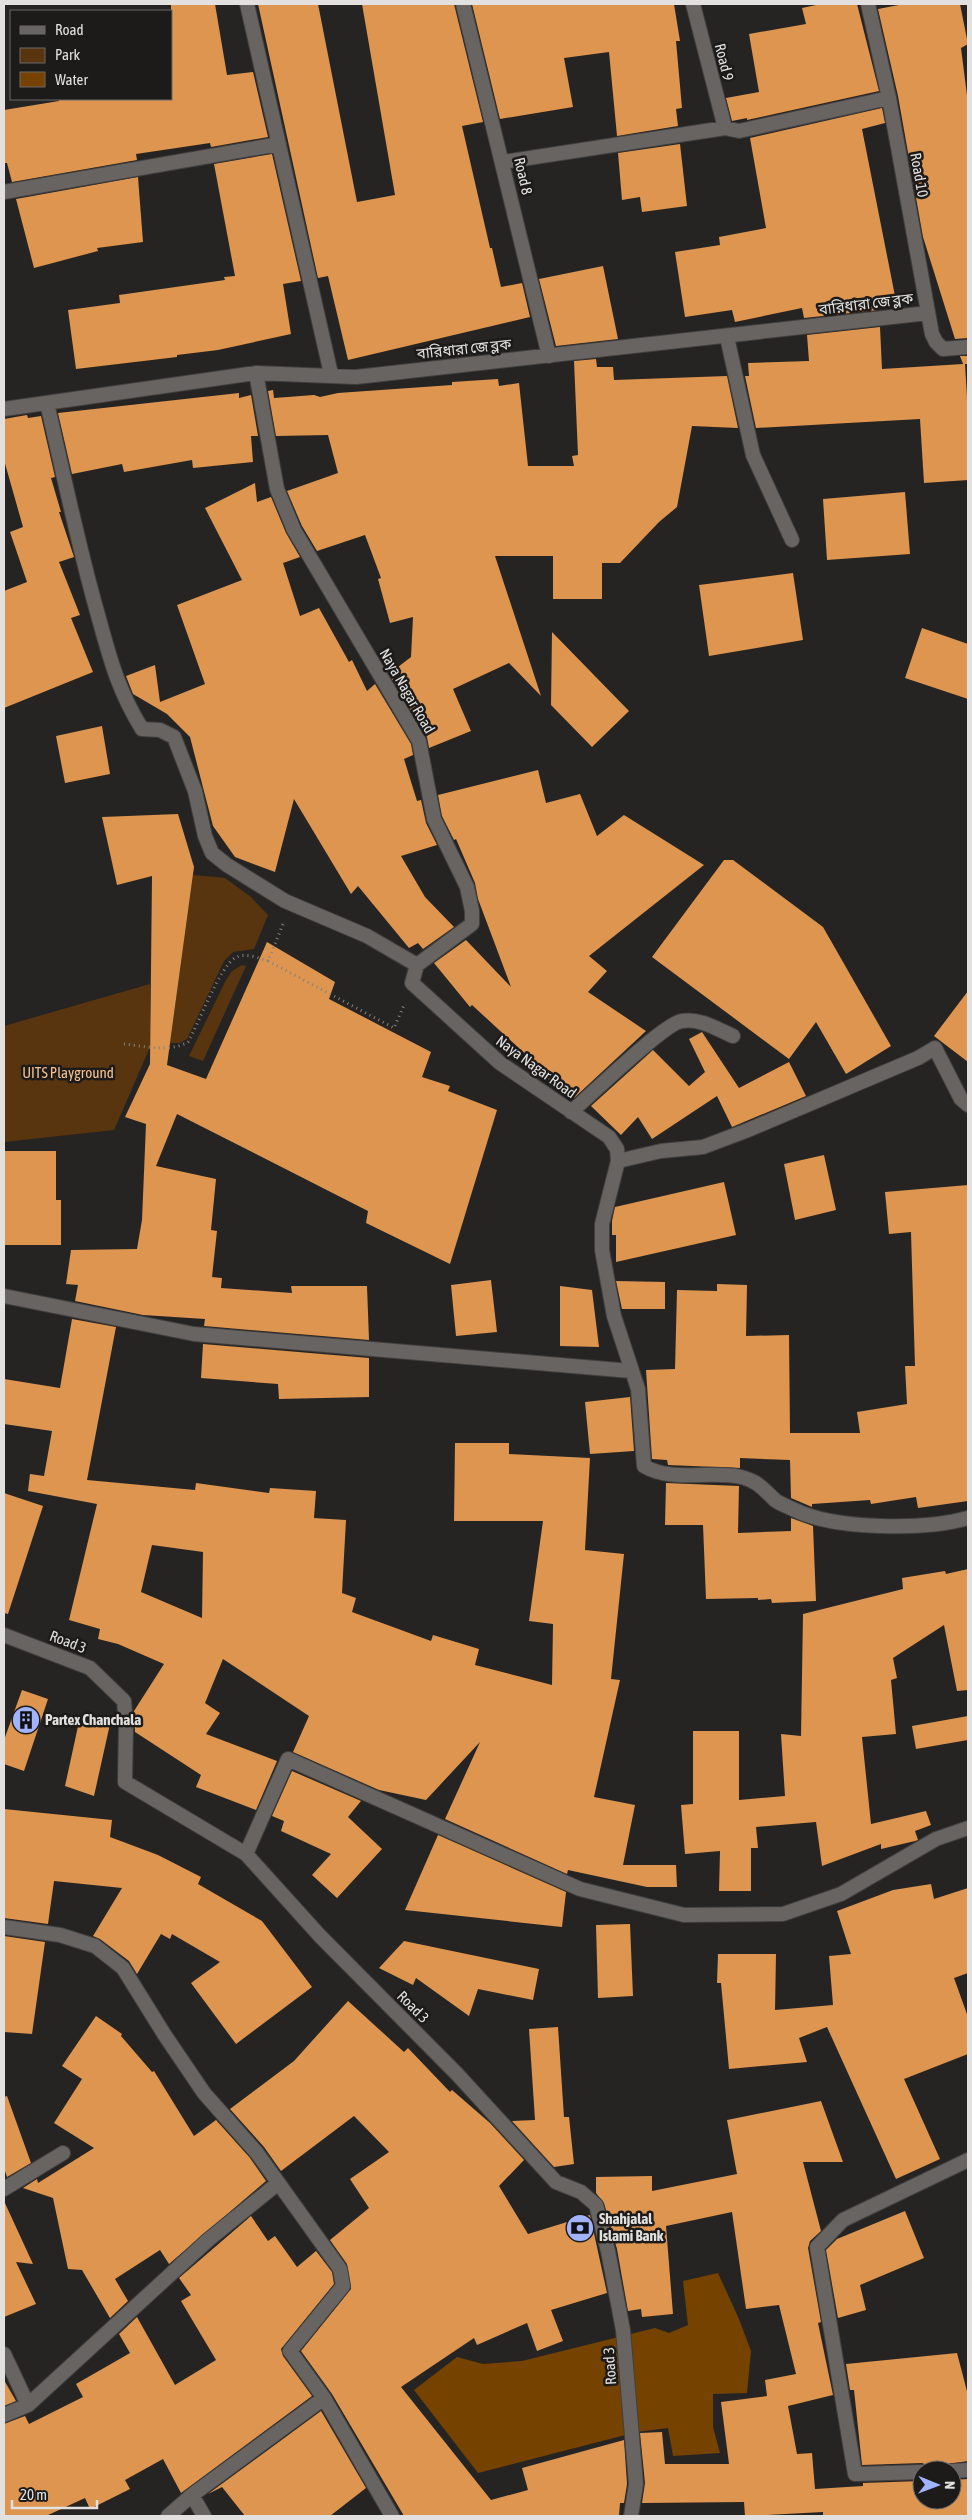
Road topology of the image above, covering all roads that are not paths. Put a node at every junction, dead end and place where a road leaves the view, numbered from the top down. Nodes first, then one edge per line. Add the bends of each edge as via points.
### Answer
1 (247, 4) edge
2 (463, 4) edge
3 (692, 4) edge
4 (868, 4) edge
5 (889, 98) junction
6 (725, 128) junction
7 (279, 144) junction
8 (503, 162) junction
9 (4, 192) edge
10 (928, 313) junction
11 (727, 337) junction
12 (968, 347) edge
13 (549, 356) junction
14 (256, 373) junction
15 (330, 374) junction
16 (47, 403) junction
17 (4, 409) edge
18 (792, 540) dead end
19 (417, 965) junction
20 (733, 1036) dead end
21 (968, 1106) edge
22 (572, 1112) junction
23 (618, 1161) junction
24 (4, 1296) edge
25 (631, 1371) junction
26 (968, 1518) edge
27 (4, 1635) edge
28 (968, 1828) edge
29 (246, 1854) junction
30 (4, 1927) edge
31 (63, 2152) dead end
32 (968, 2160) edge
33 (277, 2184) junction
34 (4, 2189) edge
35 (4, 2354) edge
36 (324, 2398) junction
37 (28, 2404) junction
38 (4, 2415) edge
39 (912, 2472) edge
40 (192, 2495) junction
41 (168, 2516) edge
42 (204, 2516) edge
43 (392, 2516) edge
44 (631, 2516) edge

1 - 7 street
2 - 8 street, Road 8
3 - 6 street, Road 9
4 - 5 street, Road 10
5 - 6 street via 739,131
5 - 10 street, Road 10
6 - 8 street
7 - 9 street
7 - 15 street
8 - 13 street, Road 8
10 - 11 street, বারিধারা জে ব্লক
10 - 12 street, Road 10 via 932,334 944,349
11 - 13 street, বারিধারা জে ব্লক
11 - 18 street via 753,455
13 - 15 street, বারিধারা জে ব্লক via 356,377
14 - 15 street, বারিধারা জে ব্লক
14 - 16 street, বারিধারা জে ব্লক
14 - 19 street, Naya Nagar Road via 277,489 294,530 419,741 434,819 467,887 472,924
16 - 17 street, বারিধারা জে ব্লক
16 - 19 street via 84,569 111,668 125,702 142,729 160,730 174,737 195,791 212,853 292,904 367,936
19 - 22 street, Naya Nagar Road via 412,983 500,1063
20 - 22 street via 702,1022 680,1021 659,1033
21 - 23 street via 961,1099 935,1048 918,1058 703,1147 661,1151
22 - 23 street, Naya Nagar Road via 609,1137 617,1149
23 - 25 street via 602,1224 602,1250 614,1316
24 - 25 street via 194,1334
25 - 26 street via 638,1389 644,1466 654,1472 721,1474 743,1478 762,1486 776,1501 798,1512 833,1521 887,1527
27 - 29 street, Road 3 via 90,1668 124,1701 126,1782
28 - 29 street via 936,1839 841,1894 783,1914 684,1915 580,1889 288,1759
29 - 44 street, Road 3 via 320,1936 457,2074 556,2182 581,2192 596,2205 623,2330 636,2484
30 - 33 street via 60,1935 95,1946 123,1968 204,2093 257,2153
31 - 34 street
32 - 39 street via 843,2220 817,2247 855,2474
33 - 36 street via 340,2269 343,2286 290,2351
33 - 37 street via 208,2240
35 - 37 street
36 - 40 street
36 - 43 street
37 - 38 street
40 - 41 street
40 - 42 street

